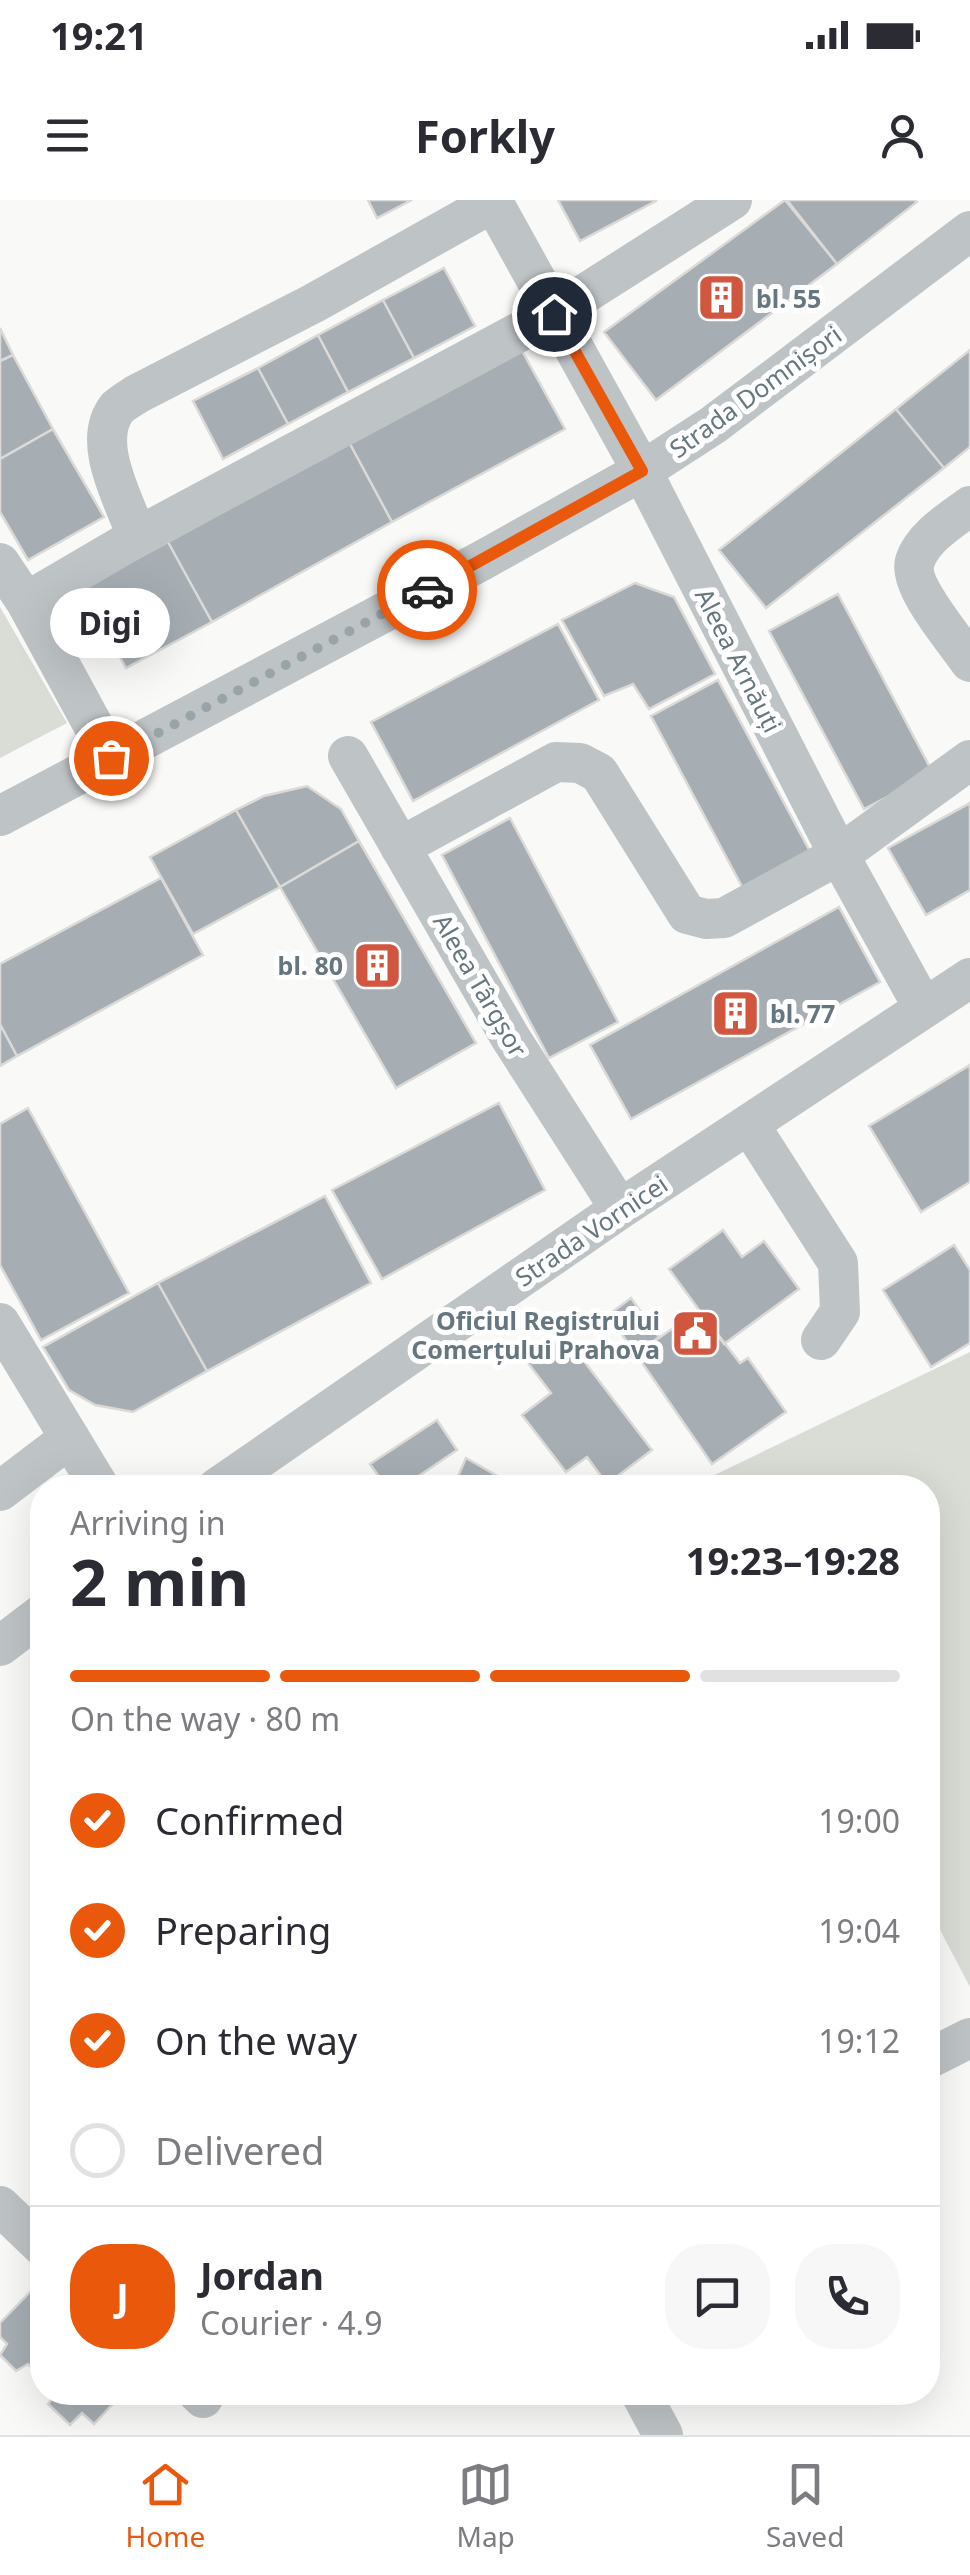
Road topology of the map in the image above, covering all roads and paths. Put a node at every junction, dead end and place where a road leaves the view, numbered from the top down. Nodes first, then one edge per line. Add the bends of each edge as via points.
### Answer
1 (732, 200) edge
2 (493, 201) edge
3 (970, 231) edge
4 (554, 314) junction
5 (642, 471) junction
6 (964, 523) edge
7 (138, 537) junction
8 (0, 562) edge
9 (26, 602) junction
10 (970, 662) edge
11 (348, 756) dead end
12 (111, 758) junction
13 (970, 760) edge
14 (0, 816) edge
15 (400, 846) junction
16 (839, 854) junction
17 (970, 978) edge
18 (923, 1007) junction
19 (749, 1124) junction
20 (620, 1209) junction
21 (0, 1323) edge
22 (821, 1340) dead end
23 (70, 1438) junction
24 (92, 1475) edge
25 (236, 1475) edge
26 (0, 1490) edge
27 (30, 1623) edge
28 (0, 1646) edge
29 (970, 2038) edge
30 (940, 2053) edge
31 (0, 2206) edge
32 (30, 2235) edge
33 (647, 2405) edge
34 (663, 2435) edge

1 - 4 street
2 - 4 street, Aleea Arnăuți
2 - 7 street, Aleea Arnăuți via 118,407 107,430 107,452
3 - 5 street, Strada Domnișori
4 - 5 street, Aleea Arnăuți
4 - 7 street
5 - 12 street, Strada Domnișori
5 - 16 street, Aleea Arnăuți
6 - 10 street via 931,536 914,562 915,582
7 - 9 street
8 - 9 street
9 - 12 street
11 - 15 street, Aleea Târgșor
12 - 14 street, Strada Domnișori
13 - 16 street
15 - 16 street via 556,762 599,773 686,914 724,918
15 - 20 street, Aleea Târgșor
16 - 18 street, Aleea Arnăuți
17 - 18 street, Strada Vornicei
18 - 19 street, Strada Vornicei
19 - 20 street, Strada Vornicei
19 - 22 street via 838,1263 840,1312
20 - 25 street, Strada Vornicei
21 - 23 street
23 - 24 street
23 - 26 street
27 - 28 street
29 - 30 street
31 - 32 street
33 - 34 street

